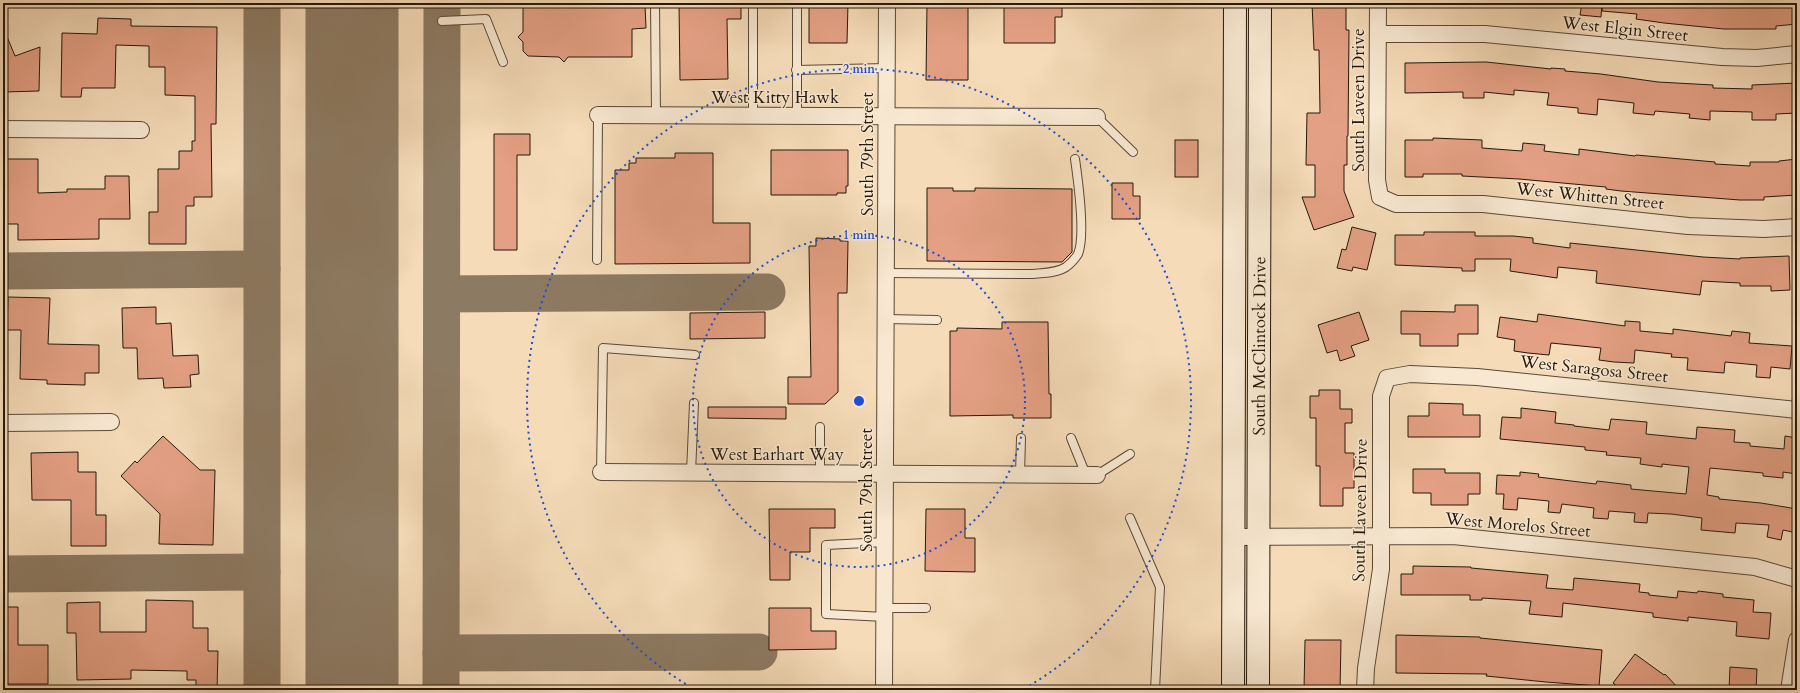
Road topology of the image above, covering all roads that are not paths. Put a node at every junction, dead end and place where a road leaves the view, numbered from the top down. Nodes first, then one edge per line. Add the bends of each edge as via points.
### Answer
1 (655, 3) edge
2 (752, 3) edge
3 (796, 3) edge
4 (887, 3) edge
5 (1235, 3) edge
6 (1260, 3) edge
7 (1378, 3) edge
8 (442, 21) dead end
9 (1378, 34) junction
10 (1797, 54) edge
11 (503, 62) dead end
12 (886, 68) junction
13 (796, 70) junction
14 (598, 115) joint
15 (656, 115) junction
16 (753, 115) junction
17 (797, 116) junction
18 (886, 116) junction
19 (1097, 117) joint
20 (3, 129) edge
21 (141, 130) dead end
22 (1134, 152) dead end
23 (1075, 159) dead end
24 (1380, 197) joint
25 (1797, 226) edge
26 (597, 260) dead end
27 (886, 273) junction
28 (886, 319) junction
29 (937, 320) dead end
30 (695, 355) dead end
31 (1387, 378) joint
32 (694, 403) dead end
33 (1797, 410) edge
34 (111, 422) dead end
35 (3, 423) edge
36 (820, 427) dead end
37 (1021, 438) dead end
38 (1071, 438) dead end
39 (1130, 454) dead end
40 (601, 472) joint
41 (691, 473) junction
42 (820, 474) junction
43 (885, 474) junction
44 (1020, 475) junction
45 (1091, 475) junction
46 (1130, 518) dead end
47 (1258, 536) junction
48 (1382, 536) junction
49 (1233, 537) junction
50 (885, 542) junction
51 (1797, 579) edge
52 (926, 608) dead end
53 (885, 613) junction
54 (1797, 640) edge
55 (884, 690) edge
56 (1155, 690) edge
57 (1233, 690) edge
58 (1258, 690) edge
59 (1365, 690) edge
60 (1789, 690) edge

1 - 15 lane
2 - 16 lane
3 - 13 lane
4 - 12 street, South 79th Street
5 - 49 main road, South McClintock Drive
6 - 47 main road, South McClintock Drive
7 - 9 street, South Laveen Drive
8 - 11 lane via 486,19
9 - 10 street, West Elgin Street via 1485,34 1722,57 1757,58
9 - 24 street, South Laveen Drive via 1377,180
12 - 13 lane
12 - 18 street, South 79th Street
13 - 17 lane
14 - 15 street, West Kitty Hawk
14 - 26 lane
15 - 16 street, West Kitty Hawk
16 - 17 street, West Kitty Hawk
17 - 18 street, West Kitty Hawk
18 - 19 street, West Kitty Hawk
18 - 27 street, South 79th Street
19 - 22 lane
20 - 21 street
23 - 27 lane via 1080,190 1080,238 1078,253 1064,268 1033,274
24 - 25 street, West Whitten Street via 1396,204 1484,204 1688,226 1764,229
27 - 28 street, South 79th Street
28 - 29 lane
28 - 43 street, South 79th Street
30 - 40 lane via 603,348
31 - 33 street, West Saragosa Street via 1410,374 1477,377
31 - 48 street, South Laveen Drive via 1381,396
32 - 41 lane
34 - 35 street
36 - 42 lane
37 - 44 lane
38 - 45 lane
39 - 45 lane
40 - 41 street, West Earhart Way
41 - 42 street, West Earhart Way
42 - 43 street, West Earhart Way
43 - 44 street, West Earhart Way
43 - 50 street, South 79th Street
44 - 45 street, West Earhart Way
46 - 56 lane via 1160,587
47 - 48 street, West Morelos Street
47 - 49 street, West Morelos Street
47 - 58 main road, South McClintock Drive
48 - 51 street, West Morelos Street via 1453,536 1755,567
48 - 59 street, South Laveen Drive via 1381,570
49 - 57 main road, South McClintock Drive
50 - 53 street, South 79th Street
50 - 53 lane via 826,545 826,614
52 - 53 lane
53 - 55 street, South 79th Street
54 - 60 street

